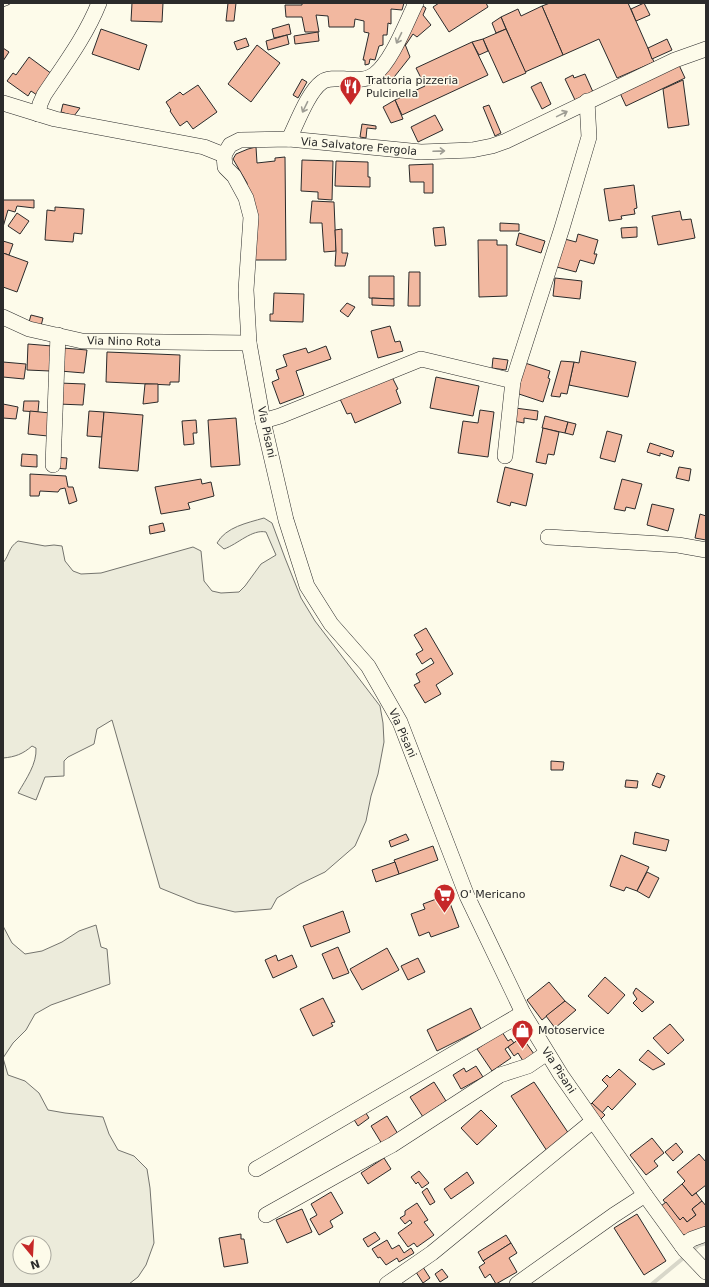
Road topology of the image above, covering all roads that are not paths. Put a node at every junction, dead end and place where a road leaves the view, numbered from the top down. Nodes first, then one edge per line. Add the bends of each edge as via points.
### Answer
1 (99, 3) edge
2 (416, 3) edge
3 (706, 49) edge
4 (587, 101) junction
5 (3, 103) edge
6 (38, 114) junction
7 (289, 139) junction
8 (224, 155) junction
9 (3, 317) edge
10 (58, 335) junction
11 (249, 343) junction
12 (513, 381) junction
13 (263, 421) junction
14 (504, 456) dead end
15 (53, 466) dead end
16 (548, 537) dead end
17 (706, 550) edge
18 (523, 1013) junction
19 (547, 1053) junction
20 (593, 1121) junction
21 (256, 1170) dead end
22 (645, 1195) junction
23 (266, 1216) dead end
24 (706, 1234) edge
25 (684, 1248) junction
26 (701, 1267) edge
27 (387, 1284) edge
28 (517, 1284) edge

1 - 6 street via 85,34 44,95
2 -> 7 street via 383,66 374,75 360,80 335,78 323,81 312,92
3 - 4 street, Via Salvatore Fergola via 675,60
7 -> 4 street, Via Salvatore Fergola via 420,152 472,150 506,141
4 - 12 street via 589,137
5 - 6 street
6 - 8 street via 204,148
7 - 8 street, Via Salvatore Fergola via 240,140 230,146
8 - 11 street, Via Pisani via 225,167 234,176 246,198 251,217 246,290
9 - 10 street, Via Nino Rota via 29,329
10 - 11 street, Via Nino Rota via 82,341
10 - 15 street
11 - 13 street, Via Pisani
12 - 13 street via 420,359
12 - 14 street
13 - 18 street, Via Pisani via 286,520 307,586 331,624 368,666 400,722 467,896
16 - 17 street via 678,544
18 - 19 street, Via Pisani
18 - 21 street
19 - 20 street, Via Pisani
19 - 23 street via 528,1066 500,1075 392,1145
20 - 22 street, Via Pisani
20 - 27 street via 432,1253
22 - 25 street, Via Pisani
22 - 28 street
24 - 25 street via 692,1239
25 - 26 street, Via Pisani

